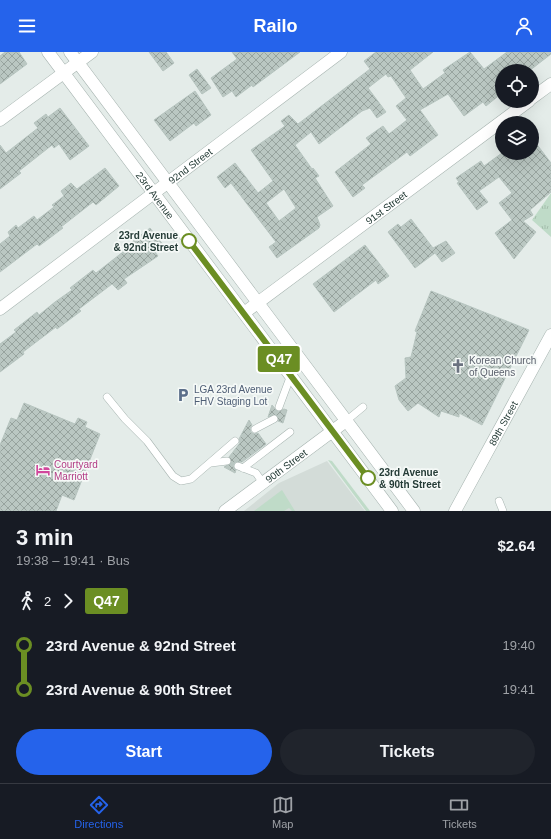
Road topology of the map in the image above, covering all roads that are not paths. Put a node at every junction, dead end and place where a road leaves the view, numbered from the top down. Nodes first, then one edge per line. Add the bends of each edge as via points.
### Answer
1 (48, 52) edge
2 (70, 52) edge
3 (92, 52) edge
4 (341, 52) edge
5 (78, 62) junction
6 (63, 73) junction
7 (551, 84) edge
8 (539, 93) edge
9 (519, 108) edge
10 (0, 120) edge
11 (168, 183) junction
12 (154, 193) junction
13 (258, 302) junction
14 (0, 309) edge
15 (244, 313) junction
16 (551, 335) edge
17 (291, 375) junction
18 (107, 396) dead end
19 (279, 407) dead end
20 (363, 407) dead end
21 (274, 419) dead end
22 (346, 421) junction
23 (255, 429) dead end
24 (332, 431) junction
25 (290, 432) dead end
26 (235, 441) dead end
27 (227, 460) dead end
28 (209, 464) junction
29 (263, 483) junction
30 (499, 501) dead end
31 (225, 511) edge
32 (392, 511) edge
33 (414, 511) edge
34 (455, 511) edge
35 (503, 511) edge

1 - 6 street, 23rd Avenue
2 - 5 street, 23rd Avenue
3 - 5 street
4 - 11 street, 92nd Street
5 - 6 street
5 - 11 street, 23rd Avenue
6 - 10 street
6 - 12 street, 23rd Avenue
7 - 8 street
9 - 13 street, 91st Street
11 - 12 street, 92nd Street
11 - 13 street, 23rd Avenue
12 - 14 street, 92nd Street
12 - 15 street, 23rd Avenue
13 - 15 street, 91st Street
13 - 22 street, 23rd Avenue
15 - 17 street, 23rd Avenue
16 - 34 street, 89th Street
17 - 19 lane
17 - 24 street, 23rd Avenue
18 - 28 lane via 178,480 187,481
20 - 22 lane
21 - 23 lane
22 - 24 street, 90th Street
22 - 33 street, 23rd Avenue
24 - 29 street, 90th Street
24 - 32 street, 23rd Avenue
25 - 29 lane via 241,467 256,473
26 - 28 lane
27 - 28 lane
29 - 31 street, 90th Street
30 - 35 lane

